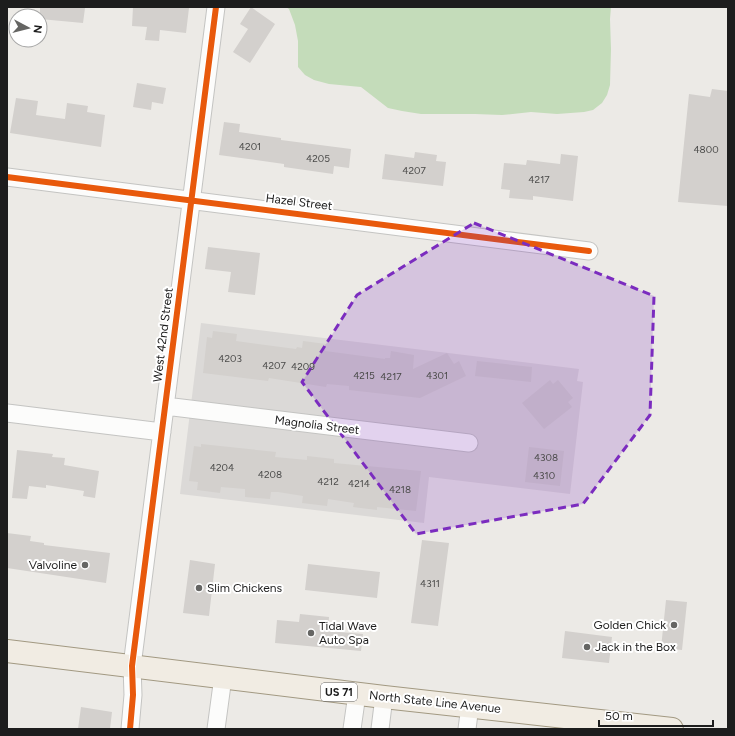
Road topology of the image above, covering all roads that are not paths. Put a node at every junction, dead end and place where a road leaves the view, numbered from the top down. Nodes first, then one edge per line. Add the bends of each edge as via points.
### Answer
1 (216, 7) edge
2 (7, 177) edge
3 (192, 200) junction
4 (589, 251) dead end
5 (165, 406) junction
6 (7, 413) edge
7 (162, 432) junction
8 (469, 443) dead end
9 (7, 651) edge
10 (132, 666) junction
11 (223, 678) junction
12 (357, 694) junction
13 (384, 697) junction
14 (470, 706) junction
15 (625, 726) edge
16 (130, 729) edge
17 (216, 729) edge
18 (352, 729) edge
19 (380, 729) edge
20 (467, 729) edge
21 (672, 729) edge

1 - 3 street, West 42nd Street
2 - 3 street, Hazel Street
3 - 4 street, Hazel Street
3 - 5 street, West 42nd Street
5 - 7 street, West 42nd Street
5 - 8 street, Magnolia Street
6 - 7 street
7 - 10 street, West 42nd Street
9 - 10 main road, North State Line Avenue / US 71
10 - 11 main road, North State Line Avenue / US 71
10 - 16 street, West 42nd Street via 133,700
11 - 12 main road, North State Line Avenue / US 71
11 - 17 street
12 - 13 main road, North State Line Avenue / US 71
12 - 18 street
13 - 14 main road, North State Line Avenue / US 71
13 - 19 street
14 - 15 main road, North State Line Avenue / US 71
14 - 20 street
15 - 21 main road, North State Line Avenue / US 71

